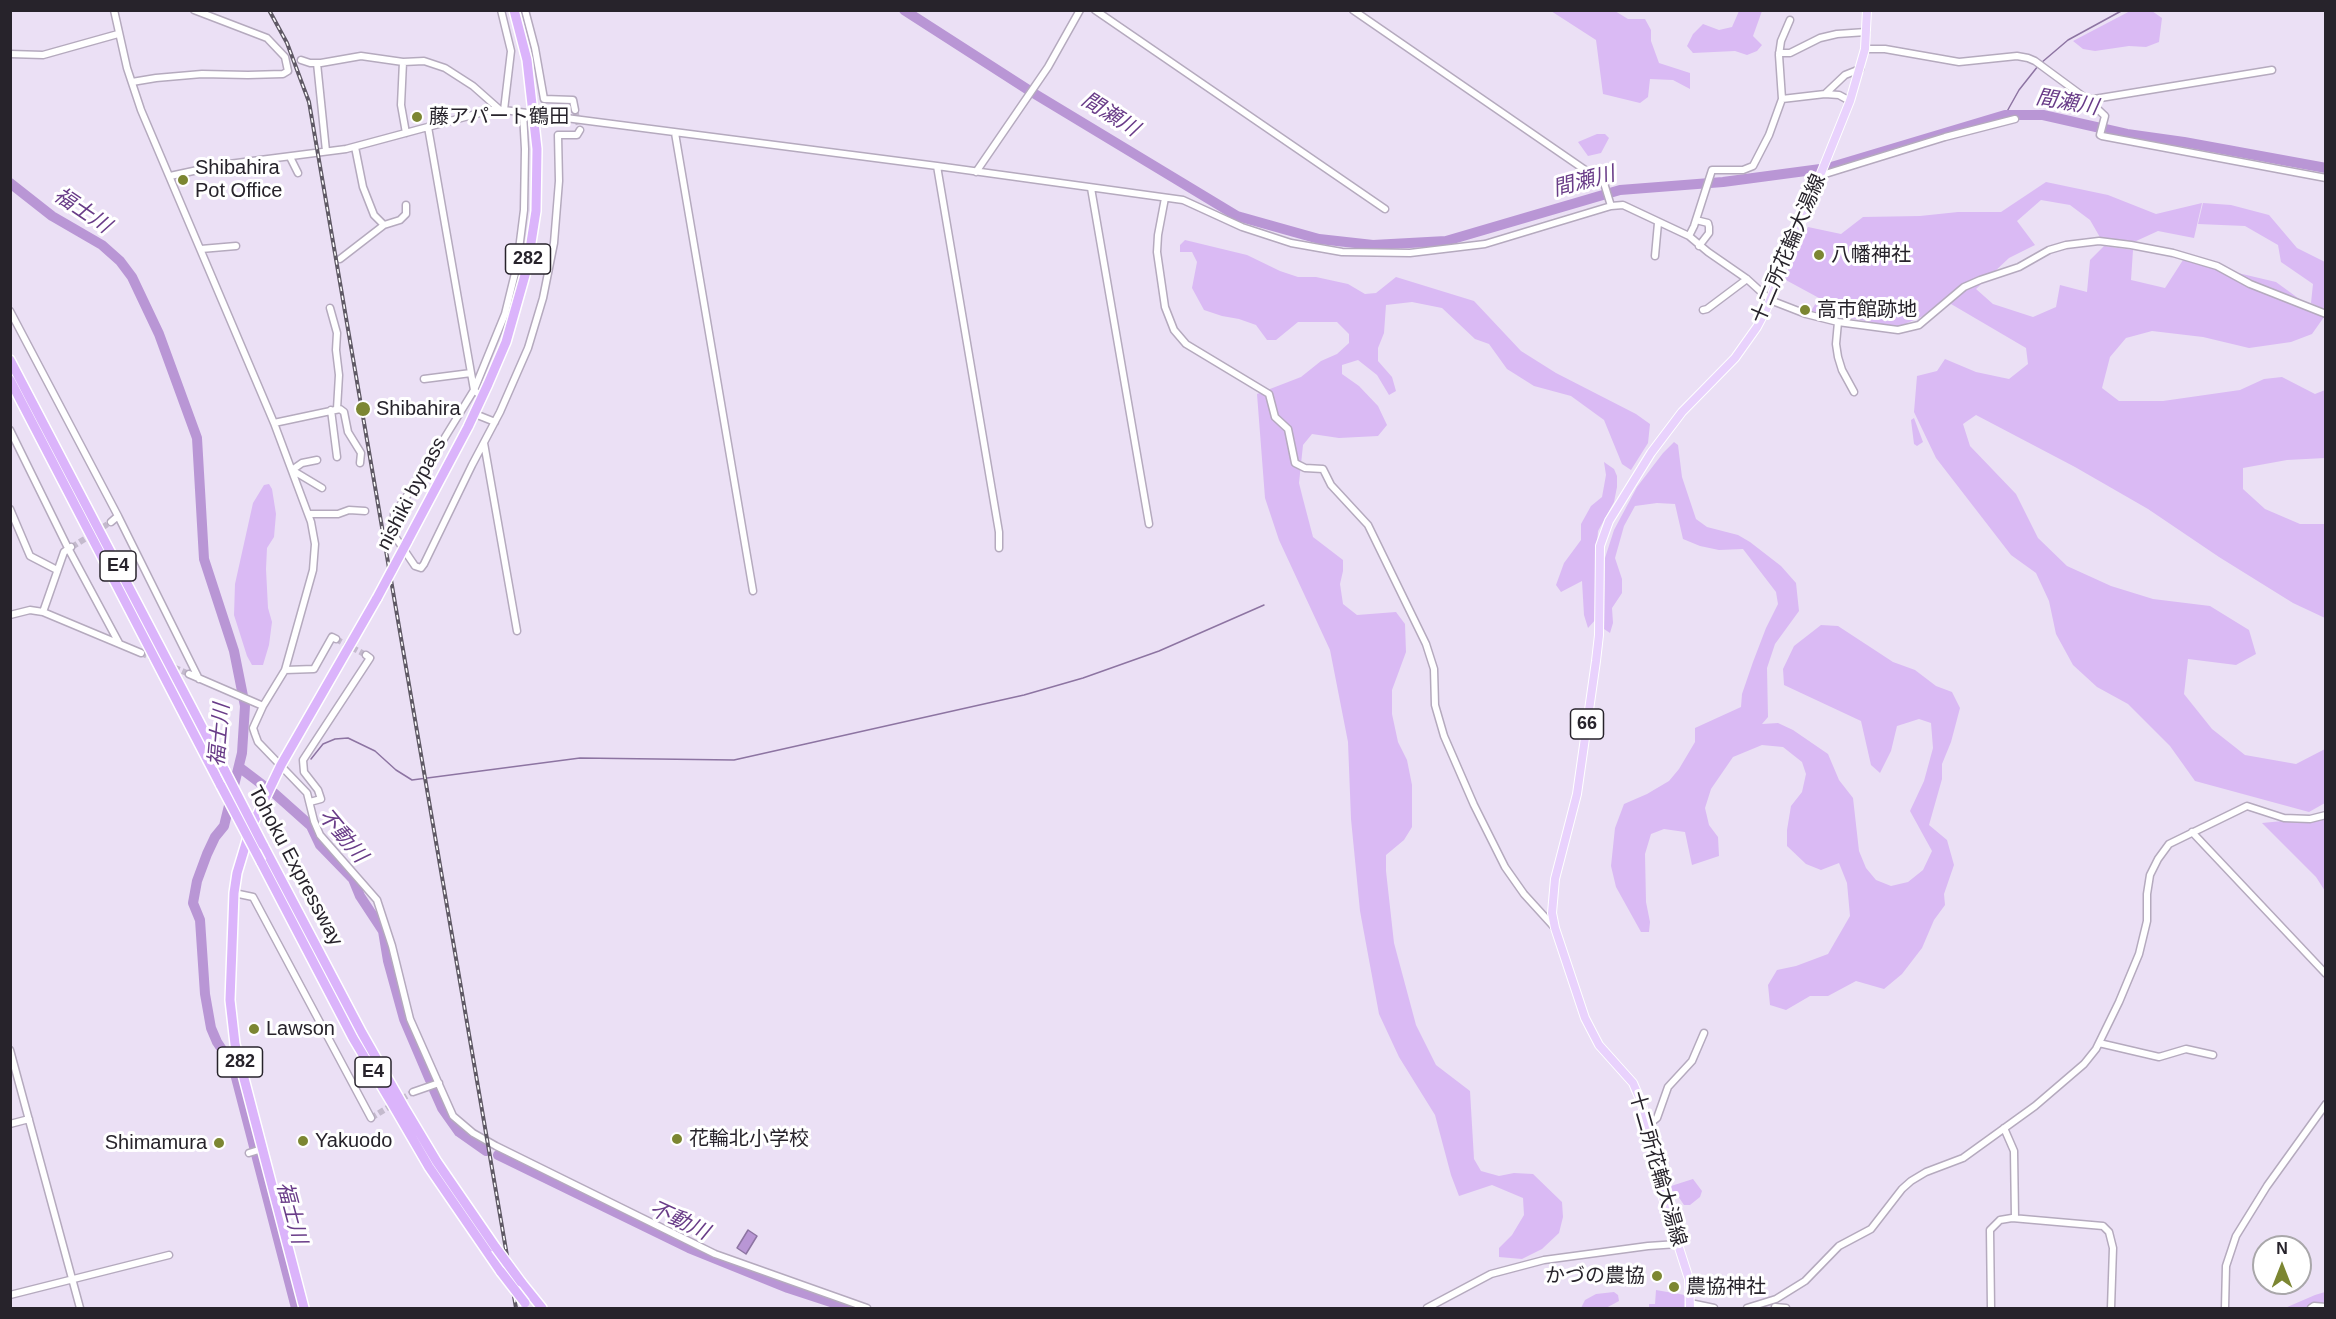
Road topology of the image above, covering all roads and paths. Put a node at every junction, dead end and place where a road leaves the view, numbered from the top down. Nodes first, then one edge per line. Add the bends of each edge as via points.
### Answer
1 (114, 10) edge
2 (194, 10) edge
3 (501, 10) edge
4 (514, 10) edge
5 (525, 10) edge
6 (1080, 10) edge
7 (1095, 10) edge
8 (1353, 10) edge
9 (1867, 10) edge
10 (1790, 20) dead end
11 (1866, 32) junction
12 (118, 34) junction
13 (1864, 49) junction
14 (1779, 53) junction
15 (10, 54) edge
16 (301, 60) dead end
17 (403, 62) junction
18 (317, 63) junction
19 (1860, 69) junction
20 (2272, 70) dead end
21 (132, 82) junction
22 (1825, 93) junction
23 (1782, 99) junction
24 (2088, 100) junction
25 (1850, 101) junction
26 (502, 110) junction
27 (575, 110) dead end
28 (523, 113) junction
29 (533, 114) junction
30 (2015, 119) dead end
31 (428, 127) junction
32 (580, 130) dead end
33 (406, 133) junction
34 (675, 133) junction
35 (355, 147) junction
36 (326, 151) junction
37 (290, 157) junction
38 (937, 166) junction
39 (976, 172) junction
40 (298, 173) dead end
41 (1823, 174) junction
42 (170, 176) junction
43 (2325, 178) edge
44 (1091, 188) junction
45 (1165, 198) junction
46 (1610, 204) junction
47 (406, 205) dead end
48 (1384, 209) dead end
49 (1696, 220) junction
50 (1659, 223) junction
51 (384, 225) junction
52 (1689, 236) junction
53 (236, 246) dead end
54 (1699, 246) junction
55 (201, 249) junction
56 (1655, 256) dead end
57 (340, 259) dead end
58 (1748, 279) junction
59 (1770, 300) junction
60 (330, 308) dead end
61 (1703, 310) dead end
62 (10, 311) edge
63 (2325, 314) edge
64 (1838, 322) junction
65 (10, 360) edge
66 (471, 373) junction
67 (424, 379) dead end
68 (10, 380) edge
69 (1854, 392) dead end
70 (478, 394) junction
71 (334, 409) junction
72 (475, 414) junction
73 (495, 422) junction
74 (274, 423) junction
75 (10, 430) edge
76 (484, 442) junction
77 (337, 457) dead end
78 (317, 460) dead end
79 (360, 463) dead end
80 (292, 470) junction
81 (322, 488) dead end
82 (10, 509) edge
83 (365, 511) dead end
84 (309, 514) junction
85 (118, 516) junction
86 (111, 522) tunnel mouth
87 (1149, 524) dead end
88 (14, 526) edge
89 (70, 548) junction
90 (999, 548) dead end
91 (57, 570) junction
92 (753, 591) dead end
93 (43, 612) junction
94 (10, 615) edge
95 (517, 632) dead end
96 (336, 639) dead end
97 (119, 643) junction
98 (141, 653) tunnel mouth
99 (366, 655) dead end
100 (285, 670) junction
101 (189, 675) tunnel mouth
102 (199, 679) junction
103 (263, 706) junction
104 (281, 765) junction
105 (310, 802) junction
106 (2325, 815) edge
107 (2192, 832) junction
108 (234, 893) junction
109 (1555, 928) junction
110 (2325, 974) edge
111 (1704, 1033) dead end
112 (2099, 1043) junction
113 (10, 1050) edge
114 (2213, 1055) dead end
115 (439, 1083) junction
116 (413, 1092) tunnel mouth
117 (2325, 1104) edge
118 (371, 1118) dead end
119 (29, 1119) junction
120 (10, 1124) edge
121 (1647, 1126) junction
122 (2004, 1128) junction
123 (262, 1149) junction
124 (249, 1153) dead end
125 (2015, 1218) junction
126 (1678, 1244) junction
127 (169, 1255) dead end
128 (72, 1278) junction
129 (10, 1295) edge
130 (1775, 1305) edge
131 (527, 1306) edge
132 (1690, 1306) edge
133 (2325, 1307) edge
134 (80, 1308) edge
135 (304, 1308) edge
136 (542, 1308) edge
137 (867, 1308) edge
138 (1427, 1308) edge
139 (1714, 1308) edge
140 (1747, 1308) edge
141 (1786, 1308) edge
142 (1991, 1308) edge
143 (2111, 1308) edge
144 (2224, 1308) edge
145 (2311, 1308) edge

1 - 12 street
2 - 21 street via 267,38 285,57 288,71 202,74
3 - 26 street via 511,51
4 - 29 highway, nishiki bypass / 282 via 527,60
5 - 27 street via 544,99 573,99
6 - 39 street via 1043,74
7 - 48 street
8 - 46 street via 1604,183
9 - 11 main road, 十二所花輪大湯線 / 66
10 - 14 street
11 - 13 main road, 十二所花輪大湯線 / 66
11 - 14 street via 1820,38 1790,53
12 - 15 street via 43,55
12 - 21 street
13 - 19 main road, 十二所花輪大湯線 / 66
13 - 24 street via 1959,62 2017,56 2035,61
14 - 23 street
16 - 18 street
17 - 18 street via 361,56
17 - 26 street via 424,61 445,68
17 - 33 street via 401,105
18 - 36 street
19 - 22 street via 1845,75
19 - 25 main road, 十二所花輪大湯線 / 66
20 - 24 street
21 - 42 street
22 - 23 street
22 - 25 street
23 - 49 street via 1753,166 1743,170 1712,170
24 - 43 street via 2105,116 2100,135
25 - 41 main road, 十二所花輪大湯線 / 66
26 - 28 street
26 - 31 street
28 - 29 street
28 - 70 street via 526,180 517,265
29 - 34 street
29 - 70 highway, nishiki bypass / 282 via 537,181 532,240 506,342
30 - 41 street
31 - 33 street
31 - 66 street
32 - 73 street via 577,135 558,135 557,212 547,280 528,348
33 - 35 street
34 - 38 street
34 - 92 street
35 - 36 street
35 - 51 street via 368,202
36 - 37 street
37 - 40 street
37 - 42 street via 211,166
38 - 39 street
38 - 90 street
39 - 44 street
41 - 59 main road, 十二所花輪大湯線 / 66
42 - 55 street
44 - 45 street
44 - 87 street
45 - 46 street via 1183,200 1242,227 1291,243 1353,252 1410,253 1485,244
45 - 109 street via 1156,252 1165,307 1174,330 1186,344 1269,394 1275,417 1288,429 1295,463 1323,469 1331,485 1368,525 1426,644 1434,669 1435,705 1444,736 1474,805 1504,867
46 - 50 street via 1623,205
47 - 51 street via 406,214 400,220
49 - 52 street
49 - 54 street via 1709,227
50 - 52 street
50 - 56 street
51 - 57 street
52 - 54 street
53 - 55 street
54 - 58 street
55 - 74 street
58 - 59 street
58 - 61 street
59 - 64 street
59 - 109 main road, 十二所花輪大湯線 / 66 via 1740,351 1682,412 1651,453 1604,533 1600,546 1596,661 1577,794 1555,879
60 - 71 street via 337,333 339,375
62 - 85 street
63 - 64 street via 2250,284 2217,266 2173,253 2099,242 2049,250 2019,267 1964,287 1919,325 1898,330
64 - 69 street via 1838,357
65 - 136 highway, Tohoku Expressway / E4, bridge via 346,1004 437,1162
66 - 67 street
66 - 70 street
68 - 131 highway, Tohoku Expressway / E4, bridge via 353,1038 429,1167
70 - 72 highway, nishiki bypass / 282
70 - 76 street via 394,514 393,534 415,566 421,568 424,564
71 - 74 street
71 - 77 street
71 - 79 street via 344,412 348,432 361,453
72 - 73 street
72 - 104 highway, nishiki bypass / 282, bridge via 377,598
73 - 76 street
74 - 80 street
75 - 89 street
76 - 95 street
78 - 80 street
80 - 81 street
80 - 84 street
82 - 88 street
83 - 84 street
84 - 100 street via 315,560
85 - 86 street
85 - 102 street
88 - 91 street via 30,556
89 - 91 street via 64,552
89 - 97 street
91 - 93 street
93 - 94 street via 30,610
93 - 97 street
96 - 100 street via 332,637 314,669
97 - 98 street
99 - 105 street via 370,658 303,760 304,772 321,799
100 - 103 street
101 - 102 street
102 - 103 street
103 - 104 street via 253,728 258,742
104 - 105 street via 299,782
104 - 108 highway, 282 via 250,830
105 - 115 street via 320,835 377,900 410,1019
106 - 107 street via 2284,818 2247,806
107 - 110 street
107 - 112 street via 2169,844 2151,870 2147,921 2139,954
108 - 118 street via 253,897
108 - 123 highway, 282 via 230,1000 235,1044
109 - 121 main road, 十二所花輪大湯線 / 66 via 1585,1018 1599,1045 1633,1083
111 - 121 street via 1692,1060 1668,1087 1657,1118
112 - 114 street via 2159,1057 2186,1049
112 - 122 street via 2067,1080
113 - 119 street
115 - 116 street
115 - 137 street via 453,1116 496,1146 715,1254
117 - 144 street via 2236,1236 2226,1266
119 - 120 street
119 - 128 street
121 - 126 main road, 十二所花輪大湯線 / 66 via 1658,1182
122 - 125 street via 2014,1151
122 - 130 street via 1963,1158 1911,1181 1871,1229 1839,1246
123 - 124 street
123 - 135 highway, 282
125 - 142 street via 2000,1220 1990,1230
125 - 143 street via 2103,1226 2114,1248
126 - 132 main road, 十二所花輪大湯線 / 66 via 1689,1279
126 - 138 street via 1544,1260 1491,1274
127 - 128 street
128 - 129 street
128 - 134 street
130 - 140 street
130 - 141 street
132 - 139 street
133 - 145 street

